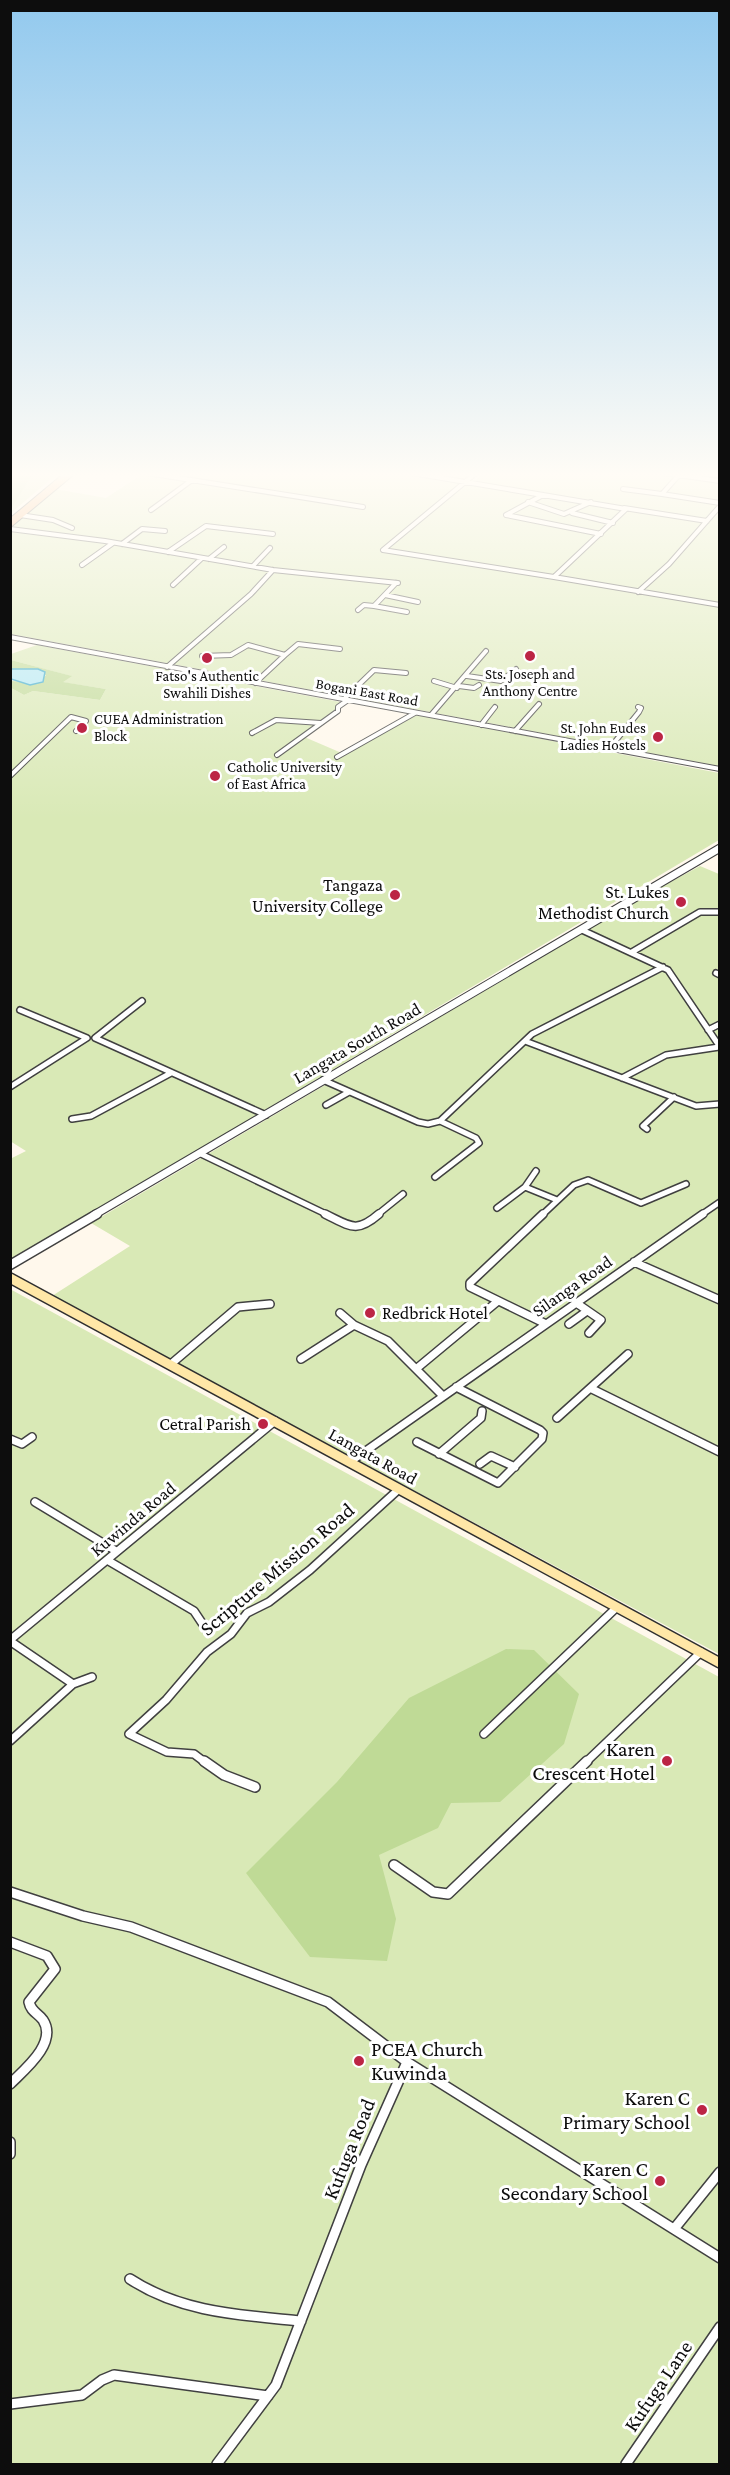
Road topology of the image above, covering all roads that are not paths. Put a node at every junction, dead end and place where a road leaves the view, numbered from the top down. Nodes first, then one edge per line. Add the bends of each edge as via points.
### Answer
1 (256, 588) edge
2 (392, 588) edge
3 (616, 588) edge
4 (642, 588) edge
5 (638, 592) junction
6 (385, 595) junction
7 (418, 602) dead end
8 (720, 605) edge
9 (374, 606) junction
10 (358, 610) dead end
11 (407, 612) dead end
12 (10, 638) edge
13 (243, 640) dead end
14 (248, 645) junction
15 (340, 649) dead end
16 (486, 651) dead end
17 (285, 655) junction
18 (202, 656) dead end
19 (167, 667) junction
20 (516, 669) dead end
21 (406, 673) dead end
22 (467, 676) junction
23 (434, 681) dead end
24 (255, 683) junction
25 (479, 685) dead end
26 (458, 687) junction
27 (346, 700) junction
28 (539, 704) dead end
29 (495, 707) dead end
30 (638, 707) dead end
31 (415, 713) junction
32 (431, 716) junction
33 (322, 723) junction
34 (481, 725) junction
35 (76, 731) dead end
36 (515, 731) junction
37 (252, 733) dead end
38 (609, 749) junction
39 (277, 755) dead end
40 (337, 757) dead end
41 (720, 769) edge
42 (10, 776) edge
43 (720, 848) edge
44 (720, 912) edge
45 (582, 930) junction
46 (632, 952) junction
47 (663, 967) junction
48 (142, 1000) dead end
49 (20, 1010) dead end
50 (720, 1024) edge
51 (708, 1030) junction
52 (525, 1041) junction
53 (719, 1047) edge
54 (171, 1073) junction
55 (622, 1078) junction
56 (323, 1080) junction
57 (10, 1087) edge
58 (349, 1092) junction
59 (674, 1097) junction
60 (720, 1104) edge
61 (326, 1105) dead end
62 (266, 1115) junction
63 (72, 1119) dead end
64 (440, 1121) junction
65 (647, 1129) dead end
66 (201, 1155) junction
67 (536, 1171) dead end
68 (435, 1177) dead end
69 (686, 1184) dead end
70 (525, 1186) junction
71 (403, 1194) dead end
72 (557, 1200) junction
73 (720, 1202) edge
74 (497, 1208) dead end
75 (634, 1262) junction
76 (10, 1265) edge
77 (10, 1278) edge
78 (720, 1300) edge
79 (498, 1301) junction
80 (575, 1302) junction
81 (270, 1304) dead end
82 (587, 1311) junction
83 (340, 1313) dead end
84 (544, 1323) junction
85 (569, 1324) dead end
86 (354, 1325) junction
87 (589, 1333) dead end
88 (628, 1354) dead end
89 (301, 1359) dead end
90 (171, 1365) junction
91 (416, 1369) junction
92 (456, 1387) junction
93 (592, 1389) junction
94 (442, 1396) junction
95 (482, 1411) dead end
96 (557, 1418) dead end
97 (275, 1421) junction
98 (32, 1437) dead end
99 (10, 1439) edge
100 (417, 1442) dead end
101 (720, 1452) edge
102 (440, 1454) junction
103 (350, 1462) junction
104 (480, 1464) dead end
105 (515, 1467) junction
106 (399, 1488) junction
107 (35, 1502) dead end
108 (116, 1551) junction
109 (107, 1560) junction
110 (616, 1608) junction
111 (206, 1629) dead end
112 (10, 1641) edge
113 (700, 1652) junction
114 (720, 1663) edge
115 (92, 1677) dead end
116 (73, 1684) junction
117 (483, 1734) dead end
118 (10, 1741) edge
119 (255, 1787) dead end
120 (394, 1865) dead end
121 (10, 1892) edge
122 (10, 1942) edge
123 (407, 2062) junction
124 (10, 2084) edge
125 (10, 2142) edge
126 (10, 2154) edge
127 (720, 2172) edge
128 (674, 2229) junction
129 (720, 2258) edge
130 (130, 2279) dead end
131 (301, 2321) junction
132 (720, 2327) edge
133 (268, 2396) junction
134 (10, 2404) edge
135 (217, 2464) edge
136 (626, 2464) edge

1 - 19 street
2 - 6 street
3 - 5 street
4 - 5 street
5 - 8 street
6 - 7 street
6 - 9 street
9 - 10 street
9 - 11 street
12 - 19 street, Bogani East Road
13 - 14 street
14 - 17 street
14 - 18 street via 231,655
15 - 17 street via 298,644
16 - 22 street
17 - 24 street
19 - 24 street, Bogani East Road
20 - 22 street via 501,681
21 - 27 street via 375,670
22 - 26 street
23 - 26 street
24 - 27 street, Bogani East Road
25 - 26 street via 471,690
26 - 32 street
27 - 31 street, Bogani East Road
27 - 33 street
28 - 36 street
29 - 34 street
30 - 38 street via 639,712
31 - 32 street, Bogani East Road
31 - 40 street
32 - 34 street, Bogani East Road
33 - 37 street via 274,719
33 - 39 street
34 - 36 street, Bogani East Road
35 - 42 street via 86,721 71,717
36 - 38 street, Bogani East Road
38 - 41 street, Bogani East Road
43 - 45 street, Langata South Road
44 - 46 street via 700,912
45 - 46 street
45 - 56 street, Langata South Road
46 - 47 street
47 - 51 street
47 - 52 street
48 - 54 street via 95,1038
49 - 57 street via 87,1038
50 - 51 street
51 - 53 street
52 - 55 street
52 - 64 street
53 - 55 street via 666,1055
54 - 62 street
54 - 63 street via 91,1116
55 - 59 street
56 - 58 street
56 - 62 street, Langata South Road
58 - 61 street
58 - 64 street via 418,1122
59 - 60 street via 699,1107
59 - 65 street via 643,1126
62 - 66 street, Langata South Road
64 - 68 street via 479,1143
66 - 71 street via 354,1228 366,1225
66 - 76 street, Langata South Road
67 - 70 street
69 - 72 street via 640,1203 588,1180 574,1185
70 - 72 street
70 - 74 street
72 - 79 street via 470,1282 470,1287
73 - 75 street, Silanga Road
75 - 78 street
75 - 80 street, Silanga Road
77 - 90 main road, Langata Road
79 - 84 street
79 - 91 street
80 - 82 street
80 - 84 street, Silanga Road
81 - 90 street via 244,1305 230,1311
82 - 85 street
82 - 87 street via 602,1321
83 - 86 street
84 - 92 street, Silanga Road
86 - 89 street
86 - 91 street via 388,1341
88 - 93 street
90 - 97 main road, Langata Road
91 - 94 street
92 - 94 street, Silanga Road
92 - 105 street via 542,1432 542,1439
93 - 96 street
93 - 101 street
94 - 103 street, Silanga Road
95 - 102 street via 481,1418
97 - 103 main road, Langata Road
97 - 108 street, Kuwinda Road
98 - 99 street via 22,1444
100 - 102 street
102 - 105 street via 492,1482 502,1481
103 - 106 main road, Langata Road
104 - 105 street via 491,1456
106 - 110 main road, Langata Road
106 - 119 street, Scripture Mission Road via 309,1570 269,1602 247,1613 231,1634 207,1652 166,1700 129,1734 167,1752 194,1754 224,1775
107 - 108 street
108 - 109 street, Kuwinda Road
109 - 111 street via 194,1611
109 - 112 street, Kuwinda Road
110 - 113 main road, Langata Road
110 - 117 street
112 - 116 street
113 - 114 main road, Langata Road
113 - 120 street via 448,1893 433,1892
115 - 116 street
116 - 118 street
121 - 123 street via 131,1927 328,2002
122 - 124 street via 47,1956 55,1969 29,2002 48,2030 45,2042
123 - 128 street
123 - 131 street, Kufuga Road via 373,2136
125 - 126 street
127 - 128 street
128 - 129 street
130 - 131 street via 147,2292 184,2307
131 - 133 street, Kufuga Road
132 - 136 street, Kufuga Lane
133 - 134 street via 114,2375 82,2395
133 - 135 street, Kufuga Road

